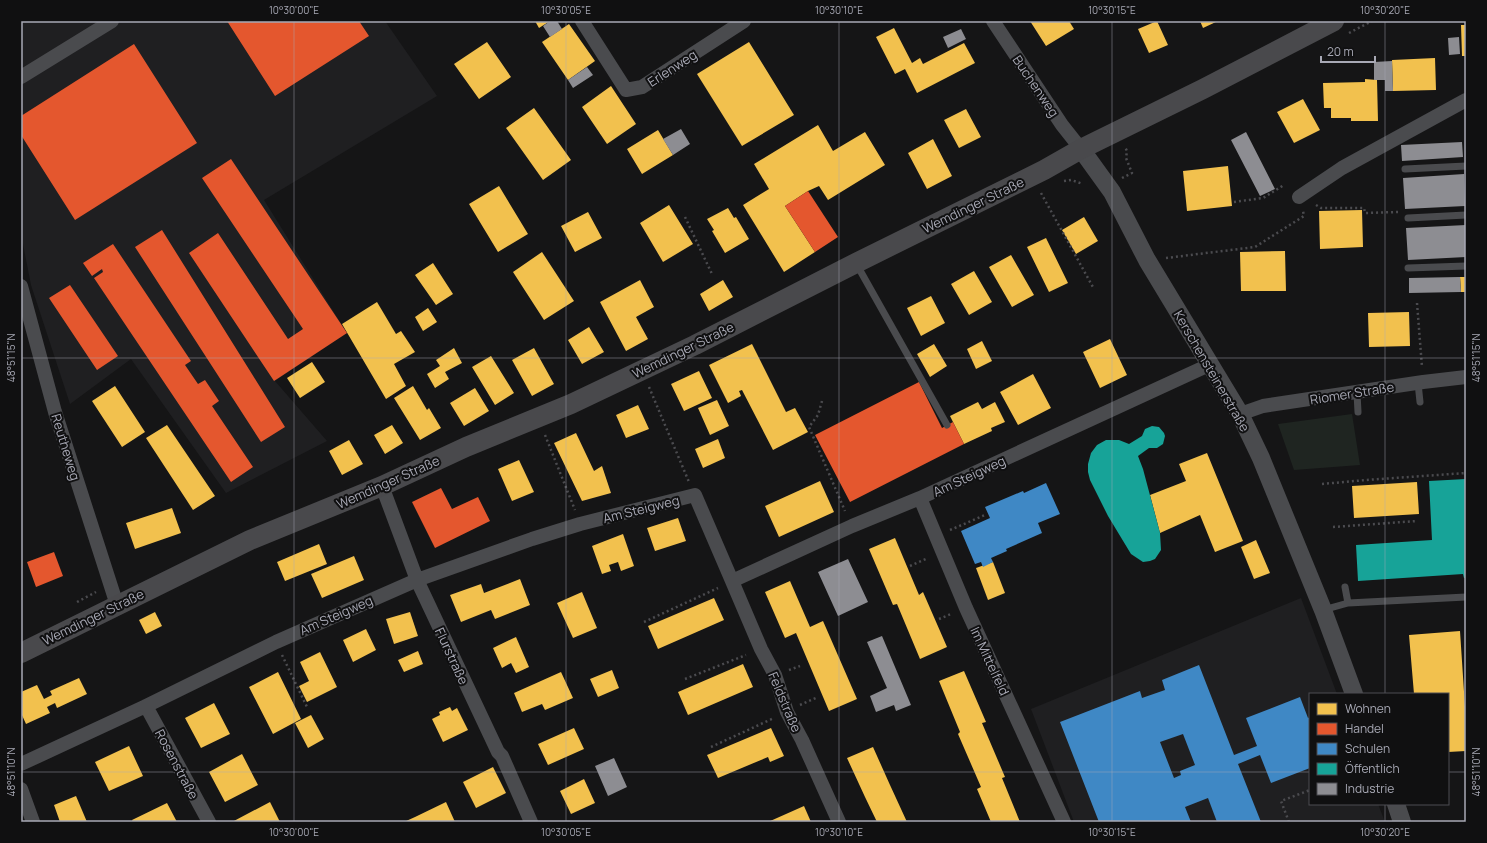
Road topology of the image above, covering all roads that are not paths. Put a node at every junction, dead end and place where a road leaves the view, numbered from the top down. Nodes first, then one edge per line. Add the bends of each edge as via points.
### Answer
1 (112, 21) edge
2 (582, 21) edge
3 (744, 21) edge
4 (993, 21) edge
5 (1334, 21) edge
6 (21, 77) edge
7 (1466, 100) edge
8 (1081, 149) junction
9 (1466, 166) edge
10 (1405, 169) dead end
11 (1299, 197) road end
12 (1466, 216) edge
13 (1408, 218) road end
14 (856, 263) junction
15 (1466, 266) edge
16 (1408, 268) dead end
17 (21, 286) edge
18 (1210, 365) junction
19 (1466, 377) edge
20 (1420, 382) junction
21 (1357, 393) junction
22 (1420, 402) dead end
23 (1358, 412) dead end
24 (1240, 414) junction
25 (947, 425) dead end
26 (382, 486) junction
27 (920, 498) junction
28 (417, 580) junction
29 (732, 581) junction
30 (1345, 587) dead end
31 (1466, 597) edge
32 (1348, 603) junction
33 (117, 605) junction
34 (1323, 610) junction
35 (21, 653) edge
36 (1354, 693) edge
37 (146, 706) junction
38 (21, 764) edge
39 (21, 789) edge
40 (1396, 805) edge
41 (33, 822) edge
42 (208, 822) edge
43 (531, 822) edge
44 (839, 822) edge
45 (1064, 822) edge
46 (1402, 822) edge

1 - 6 street
2 - 3 street, Erlenweg via 626,90 642,87
4 - 8 street, Buchenweg via 1062,125
5 - 8 main road, Wemdinger Straße
7 - 11 street via 1342,168
8 - 14 main road, Wemdinger Straße via 1044,170
8 - 18 street, Kerschensteinerstraße via 1107,185 1147,260
9 - 10 lane
12 - 13 lane
14 - 25 lane
14 - 26 main road, Wemdinger Straße via 711,338 571,404
15 - 16 lane
17 - 33 street, Reutheweg via 55,412
18 - 24 street, Kerschensteinerstraße
18 - 27 street, Am Steigweg
19 - 20 street, Riomer Straße
20 - 21 street, Riomer Straße
20 - 22 lane
21 - 23 lane
21 - 24 street, Riomer Straße via 1262,406
24 - 34 street, Kerschensteinerstraße via 1261,458
26 - 28 street, Flurstraße
26 - 33 main road, Wemdinger Straße via 250,540
27 - 29 street, Am Steigweg
27 - 45 street, Im Mittelfeld via 966,608
28 - 29 street, Am Steigweg via 580,524 695,495
28 - 37 street, Am Steigweg via 276,642
28 - 43 street, Flurstraße
29 - 44 street, Feldstraße
30 - 32 lane
31 - 32 lane
32 - 34 lane
33 - 35 main road, Wemdinger Straße
34 - 36 street, Kerschensteinerstraße
37 - 38 street, Am Steigweg
37 - 42 street, Rosenstraße
39 - 41 street
40 - 46 street

